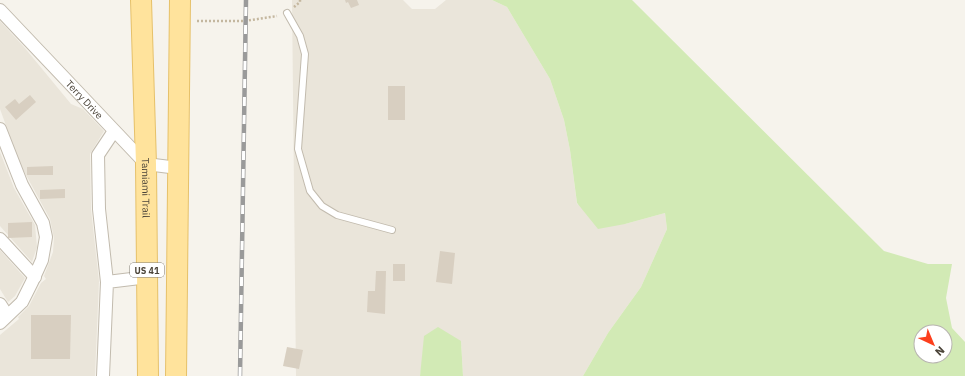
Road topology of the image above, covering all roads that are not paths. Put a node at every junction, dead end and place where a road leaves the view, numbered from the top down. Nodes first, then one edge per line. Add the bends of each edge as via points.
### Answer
1 (141, 0) edge
2 (180, 0) edge
3 (0, 10) edge
4 (287, 13) road end
5 (0, 129) edge
6 (114, 131) junction
7 (146, 164) junction
8 (178, 168) junction
9 (392, 230) dead end
10 (0, 239) edge
11 (35, 277) junction
12 (148, 277) junction
13 (107, 282) junction
14 (0, 304) edge
15 (4, 319) edge
16 (103, 376) edge
17 (148, 376) edge
18 (176, 376) edge

1 - 7 main road, Tamiami Trail / US 41
2 - 8 main road, US 41
3 - 6 street, Terry Drive
4 - 9 lane via 300,36 305,54 298,149 310,191 322,206 337,215
5 - 11 street via 22,185 43,223 45,249
6 - 7 street, Terry Drive
6 - 13 street via 98,155 99,209
7 - 8 street
7 - 12 main road, Tamiami Trail / US 41
8 - 18 main road, US 41
10 - 11 street
11 - 15 street via 22,302
12 - 13 street
12 - 17 main road, Tamiami Trail / US 41
13 - 16 street
14 - 15 street

